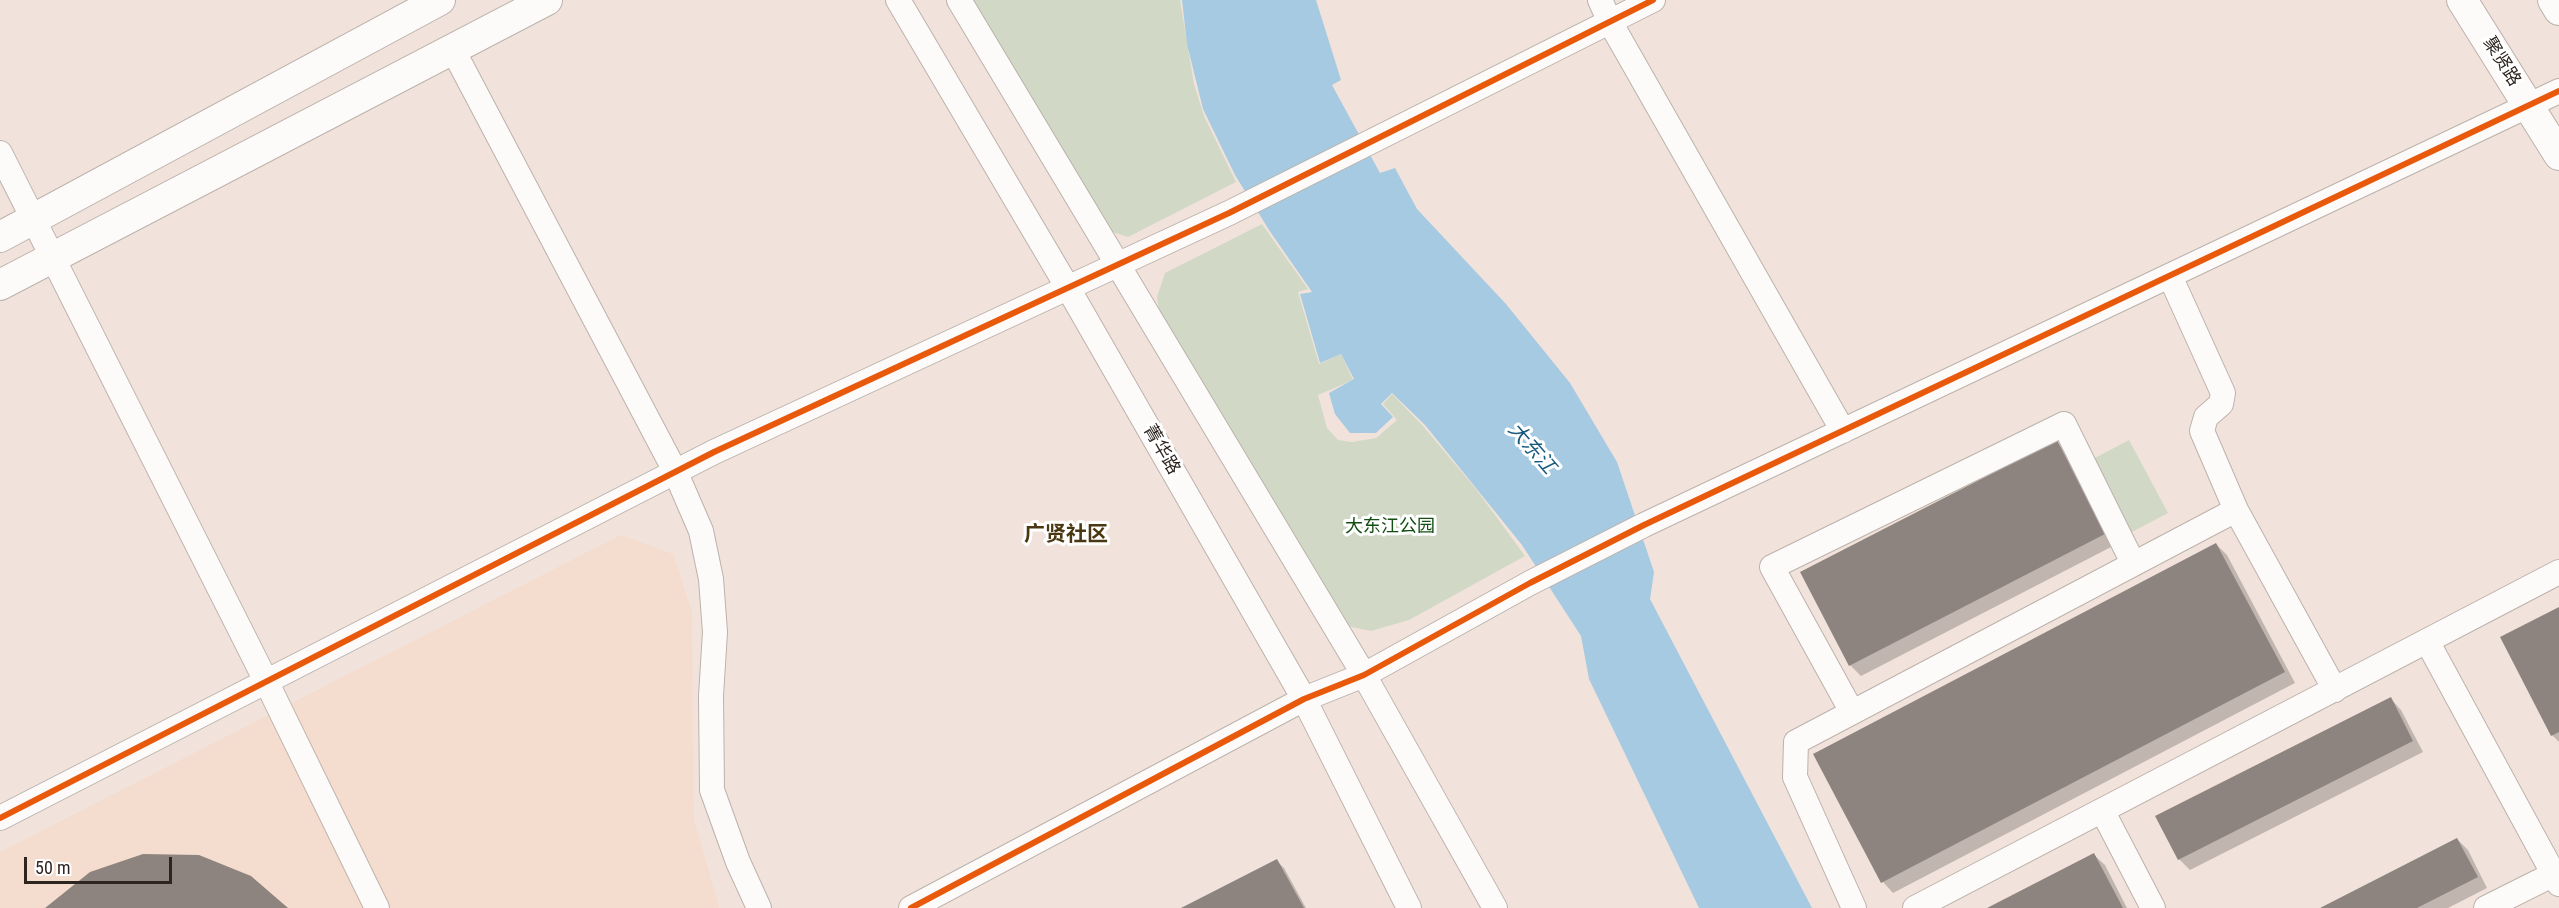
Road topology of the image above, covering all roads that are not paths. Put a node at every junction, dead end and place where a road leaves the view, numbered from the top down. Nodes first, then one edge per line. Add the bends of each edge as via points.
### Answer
1 (439, 0) edge
2 (547, 0) edge
3 (898, 0) edge
4 (959, 0) edge
5 (1653, 0) edge
6 (2462, 0) edge
7 (2553, 0) edge
8 (2559, 10) edge
9 (1605, 11) edge
10 (453, 50) junction
11 (2559, 91) edge
12 (2529, 106) junction
13 (0, 153) edge
14 (2559, 155) edge
15 (33, 219) junction
16 (0, 237) edge
17 (53, 257) junction
18 (1119, 265) junction
19 (2169, 276) junction
20 (0, 285) edge
21 (1068, 288) junction
22 (1843, 431) junction
23 (675, 471) junction
24 (2236, 510) junction
25 (2133, 563) junction
26 (2559, 572) edge
27 (2427, 641) junction
28 (1364, 675) junction
29 (266, 681) junction
30 (2335, 690) junction
31 (1304, 699) junction
32 (1852, 712) junction
33 (2103, 812) junction
34 (0, 819) edge
35 (2556, 879) edge
36 (377, 908) edge
37 (759, 908) edge
38 (911, 908) edge
39 (1409, 908) edge
40 (1495, 908) edge
41 (1854, 908) edge
42 (1915, 908) edge
43 (2153, 908) edge
44 (2486, 908) edge

1 - 15 main road
2 - 10 main road
3 - 21 street, 菁华路
4 - 18 street
5 - 9 street
6 - 12 main road, 聚贤路
7 - 8 main road
9 - 18 street via 1395,129
9 - 22 street
10 - 17 main road
10 - 23 street
11 - 12 street
12 - 14 main road, 聚贤路
12 - 19 street
13 - 15 street
15 - 16 main road
15 - 17 street
17 - 20 main road
17 - 29 street
18 - 21 street
18 - 28 street
19 - 22 street
19 - 24 street via 2223,393 2221,404 2206,417 2202,431
21 - 23 street
21 - 31 street, 菁华路
22 - 28 street via 1530,583
23 - 29 street
23 - 37 street via 701,531 711,579 715,632 712,790
24 - 25 street
24 - 30 street
25 - 32 street
25 - 32 street via 2064,423 1772,567
26 - 27 street
27 - 30 street
27 - 35 street
28 - 31 street
28 - 40 street
29 - 34 street
29 - 36 street
30 - 33 street
31 - 38 street
31 - 39 street, 菁华路
32 - 41 street via 1796,742 1795,777
33 - 42 street
33 - 43 street
35 - 44 street

